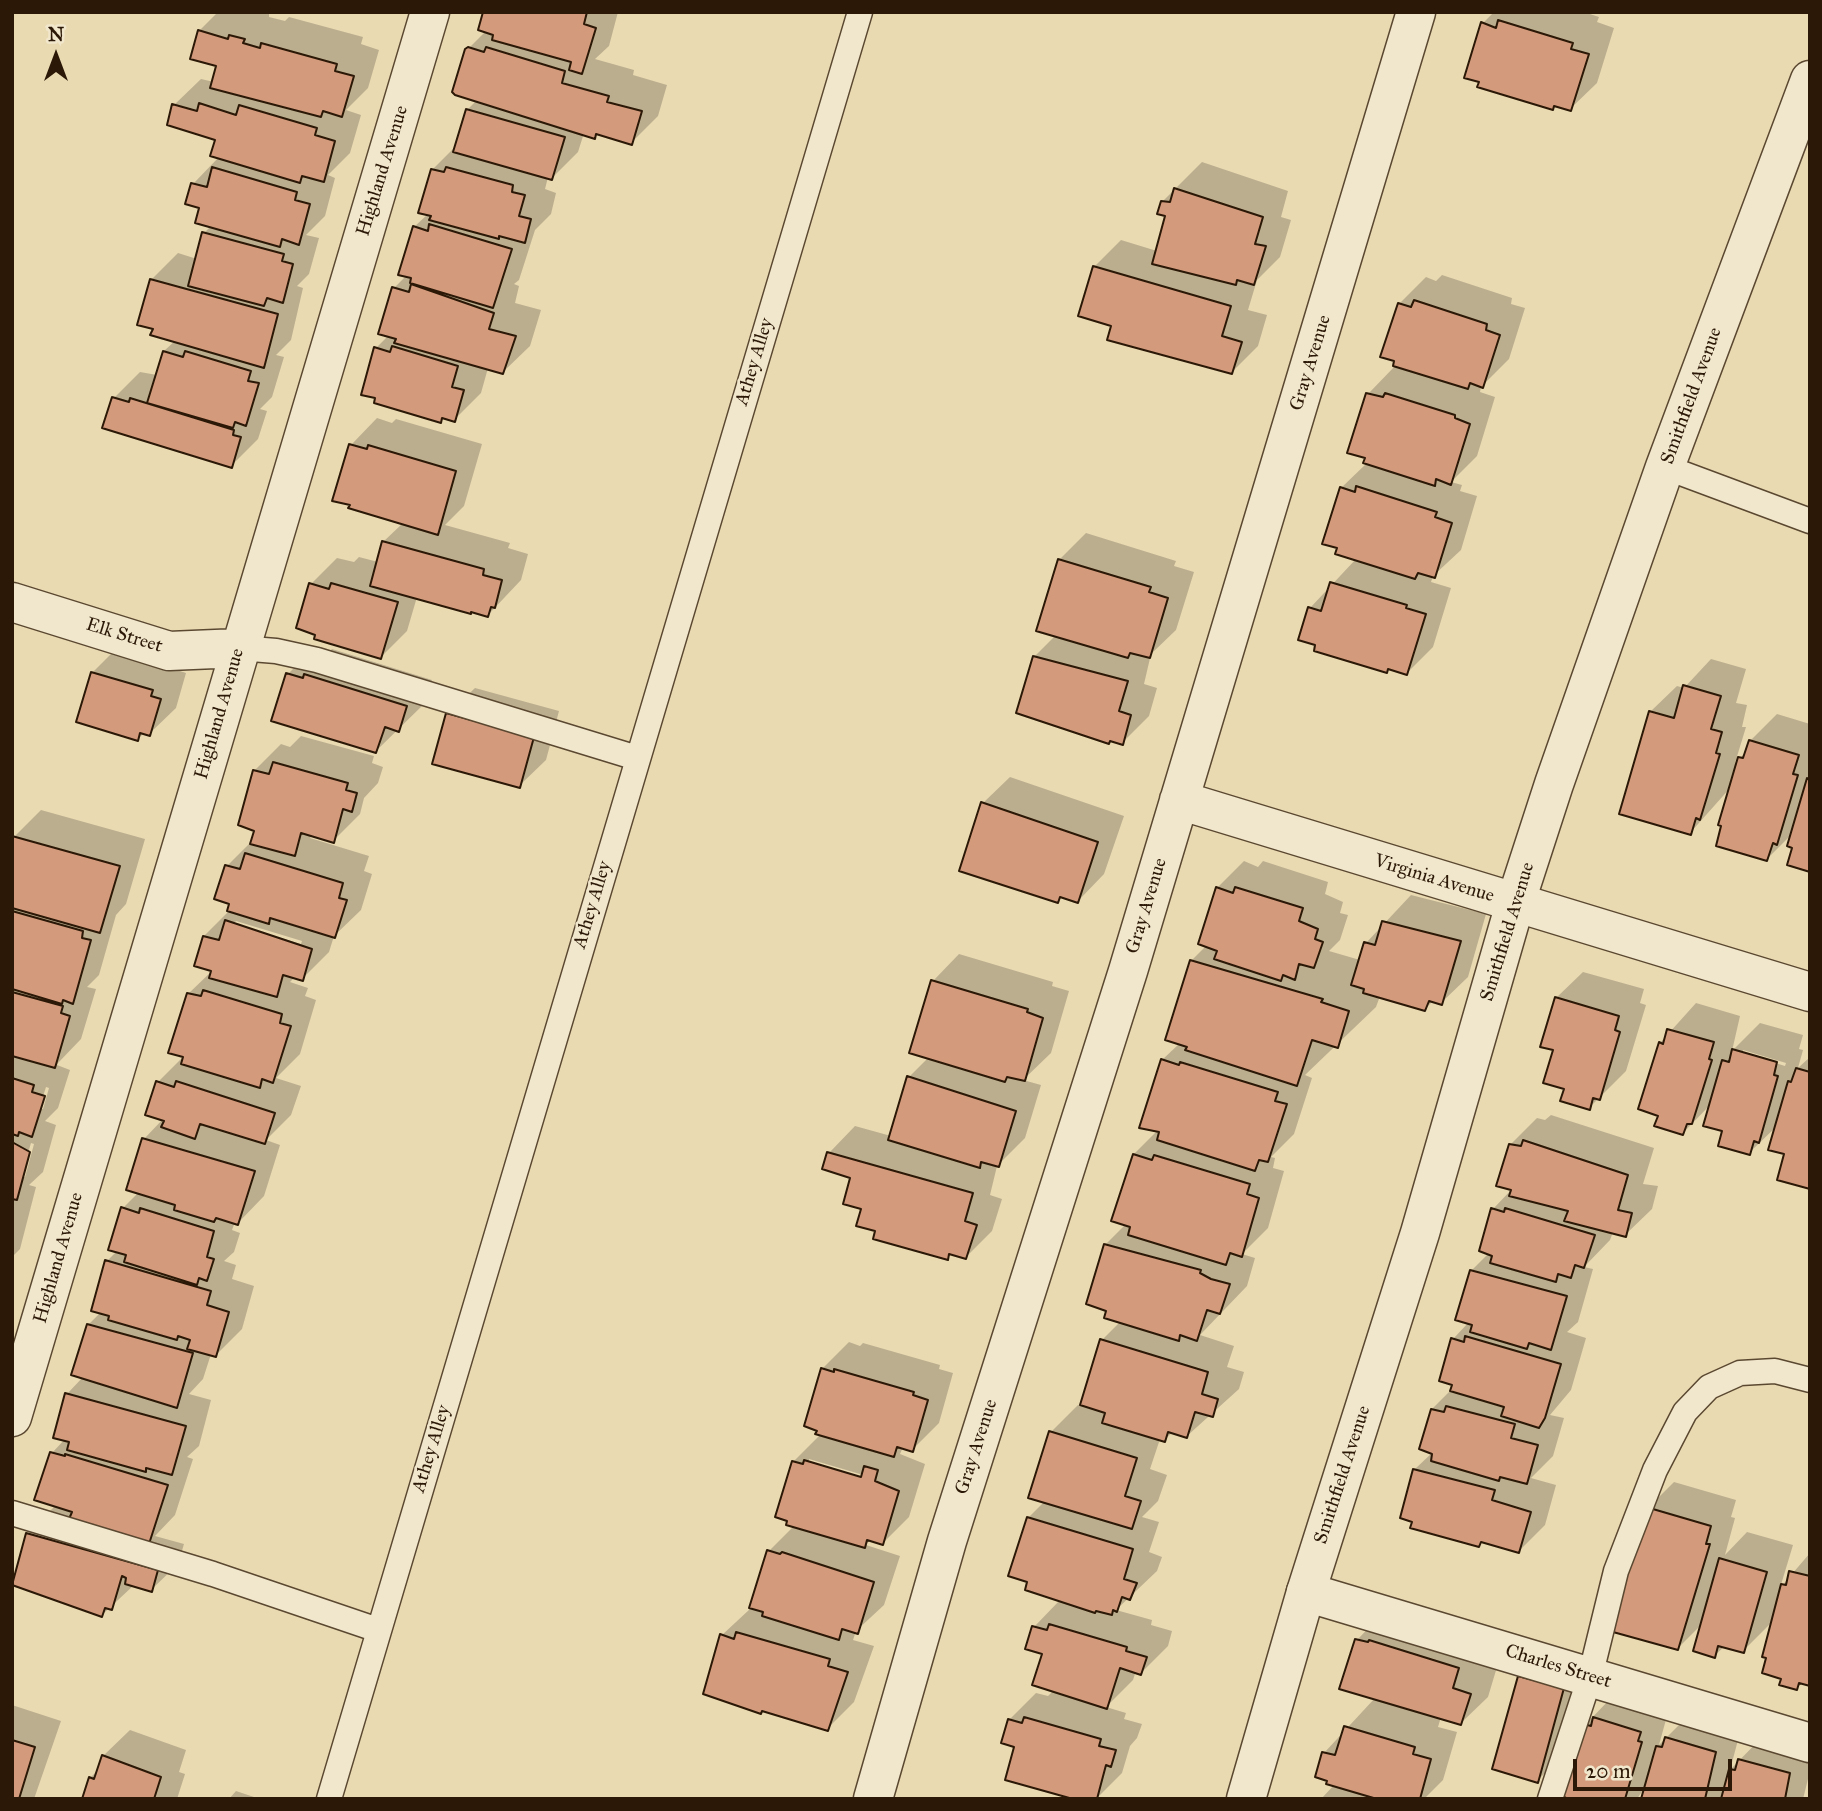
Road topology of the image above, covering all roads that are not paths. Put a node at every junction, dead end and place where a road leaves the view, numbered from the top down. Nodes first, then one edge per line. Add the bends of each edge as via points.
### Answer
1 (430, 12) edge
2 (860, 12) edge
3 (1416, 12) edge
4 (1810, 80) edge
5 (1665, 467) junction
6 (1810, 521) edge
7 (12, 602) edge
8 (239, 648) junction
9 (637, 758) junction
10 (1179, 800) junction
11 (1515, 904) junction
12 (1810, 992) edge
13 (1810, 1380) edge
14 (12, 1417) edge
15 (12, 1513) edge
16 (1306, 1592) junction
17 (378, 1630) junction
18 (1590, 1677) junction
19 (1810, 1743) edge
20 (329, 1799) edge
21 (873, 1799) edge
22 (1246, 1799) edge
23 (1550, 1799) edge

1 - 8 street, Highland Avenue
2 - 9 lane, Athey Alley
3 - 10 street, Gray Avenue
4 - 5 street, Smithfield Avenue
5 - 6 lane
5 - 11 street, Smithfield Avenue
7 - 8 street, Elk Street via 169,650
8 - 9 lane via 276,650 317,660
8 - 14 street, Highland Avenue
9 - 17 lane, Athey Alley
10 - 11 street, Virginia Avenue
10 - 21 street, Gray Avenue via 947,1541
11 - 12 street, Virginia Avenue
11 - 16 street, Smithfield Avenue via 1420,1233
13 - 18 lane via 1775,1371 1740,1373 1709,1387 1685,1412 1655,1470 1616,1571
15 - 17 lane
16 - 18 street, Charles Street
16 - 22 street, Smithfield Avenue
17 - 20 lane, Athey Alley
18 - 19 street, Charles Street
18 - 23 lane

